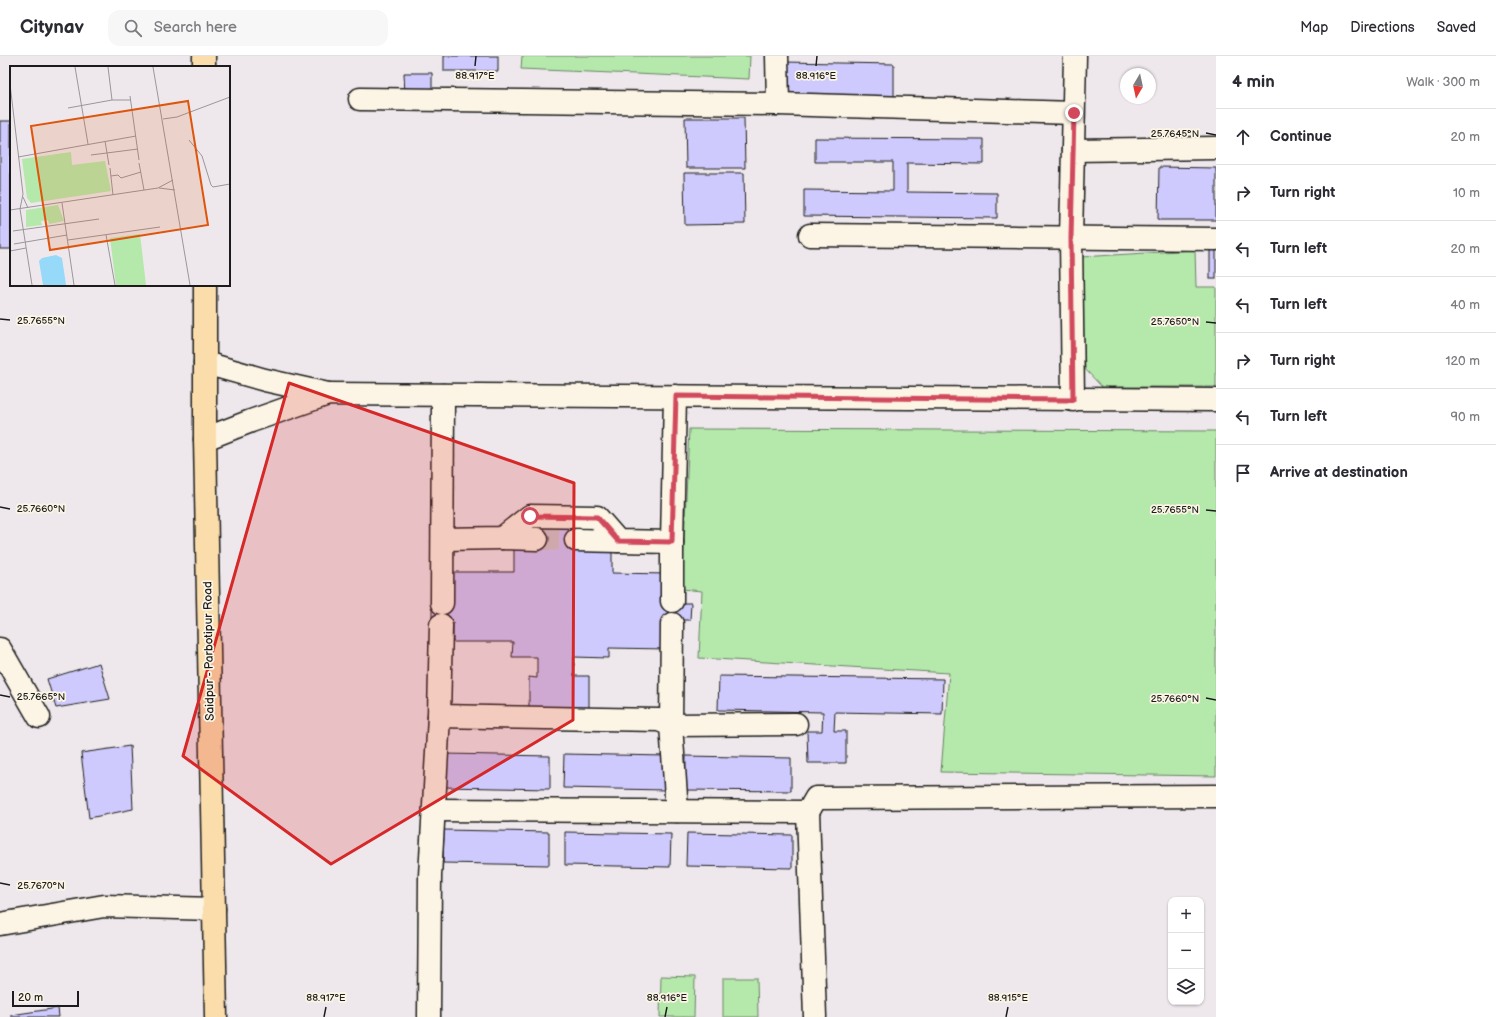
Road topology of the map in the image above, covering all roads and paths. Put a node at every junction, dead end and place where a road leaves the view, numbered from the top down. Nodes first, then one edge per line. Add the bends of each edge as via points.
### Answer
1 (777, 56) edge
2 (1075, 56) edge
3 (360, 99) dead end
4 (778, 104) junction
5 (1074, 113) junction
6 (1216, 148) edge
7 (1073, 150) junction
8 (810, 235) dead end
9 (1071, 238) junction
10 (1216, 239) edge
11 (205, 286) edge
12 (205, 363) junction
13 (328, 394) junction
14 (443, 395) junction
15 (676, 396) junction
16 (1073, 400) junction
17 (1216, 400) edge
18 (205, 439) junction
19 (502, 538) junction
20 (443, 539) junction
21 (537, 539) tunnel mouth
22 (576, 540) tunnel mouth
23 (618, 541) junction
24 (672, 542) junction
25 (672, 601) dead end
26 (442, 603) dead end
27 (672, 624) dead end
28 (441, 625) dead end
29 (0, 649) edge
30 (439, 716) junction
31 (39, 717) dead end
32 (796, 724) dead end
33 (671, 725) junction
34 (1216, 796) edge
35 (434, 810) junction
36 (677, 811) junction
37 (808, 812) junction
38 (214, 909) junction
39 (0, 924) edge
40 (216, 1017) edge
41 (429, 1017) edge
42 (815, 1017) edge

1 - 4 street
2 - 5 street
3 - 4 street
4 - 5 street
5 - 7 street
6 - 7 street
7 - 9 street
8 - 9 street
9 - 10 street
9 - 16 street
11 - 12 main road, Saidpur - Parbotipur Road
12 - 13 street
12 - 18 main road, Saidpur - Parbotipur Road
13 - 14 street
13 - 18 street
14 - 15 street
14 - 20 street
15 - 16 street
15 - 24 street
16 - 17 street
18 - 38 main road, Saidpur - Parbotipur Road
19 - 20 street
19 - 21 street
19 - 23 street via 530,516 597,517
20 - 26 street
22 - 23 street
23 - 24 street
24 - 25 street
27 - 33 street
28 - 30 street
29 - 31 street
30 - 33 street via 659,720
30 - 35 street
32 - 33 street
33 - 36 street
34 - 37 street via 816,798
35 - 36 street
35 - 41 street via 430,876
36 - 37 street
37 - 42 street
38 - 39 street via 104,906
38 - 40 main road, Saidpur - Parbotipur Road

